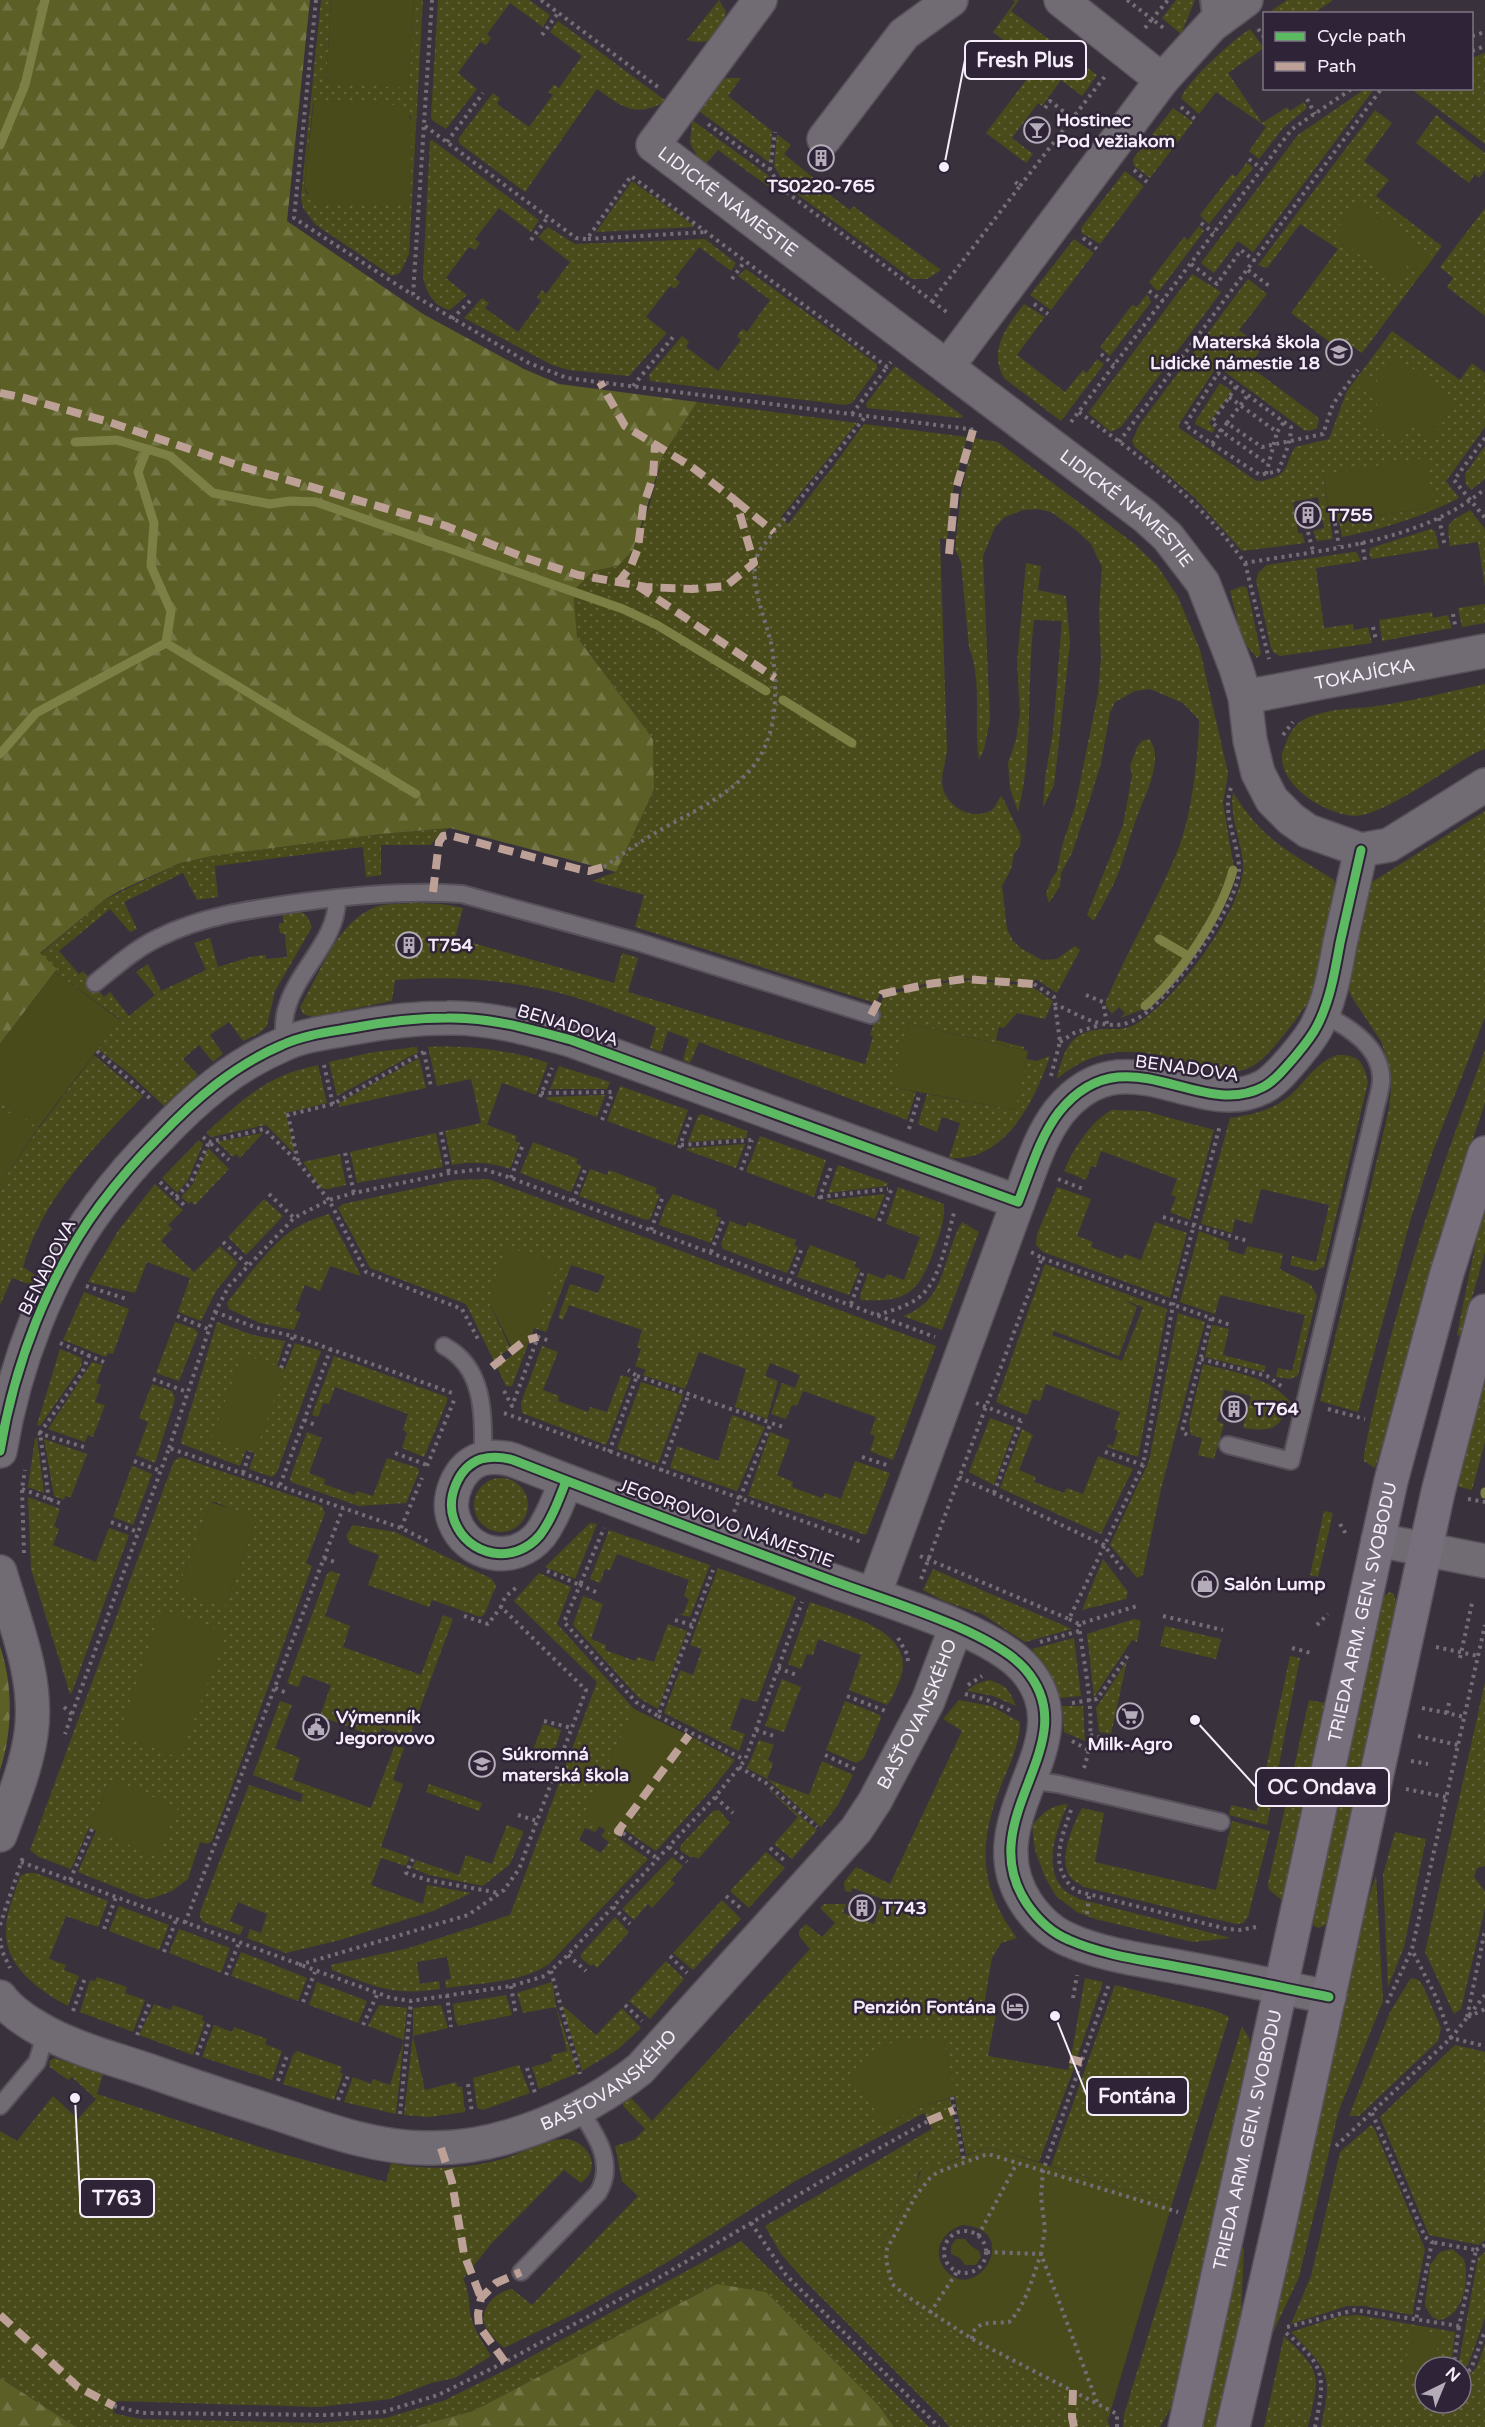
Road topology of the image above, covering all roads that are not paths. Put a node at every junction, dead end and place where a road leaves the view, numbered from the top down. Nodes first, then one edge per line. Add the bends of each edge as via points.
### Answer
1 (760, 0) edge
2 (951, 0) edge
3 (1061, 0) edge
4 (1246, 0) edge
5 (1211, 13) edge
6 (1162, 80) junction
7 (824, 139) dead end
8 (947, 367) junction
9 (1485, 651) edge
10 (1245, 697) junction
11 (1485, 785) edge
12 (1361, 850) junction
13 (337, 898) junction
14 (95, 983) dead end
15 (1323, 1014) junction
16 (871, 1015) dead end
17 (284, 1044) junction
18 (1485, 1154) edge
19 (1018, 1202) junction
20 (1485, 1311) edge
21 (444, 1346) dead end
22 (1228, 1445) dead end
23 (13, 1455) edge
24 (483, 1458) junction
25 (566, 1481) junction
26 (1362, 1537) junction
27 (1426, 1551) junction
28 (1485, 1561) edge
29 (12, 1567) edge
30 (874, 1595) junction
31 (956, 1627) junction
32 (1029, 1780) junction
33 (1221, 1822) dead end
34 (12, 1843) edge
35 (8, 1986) edge
36 (1280, 1987) junction
37 (1329, 1997) junction
38 (64, 2021) junction
39 (579, 2094) junction
40 (0, 2106) edge
41 (521, 2272) dead end
42 (1185, 2427) edge
43 (1233, 2427) edge

1 - 8 street, LIDICKÉ NÁMESTIE via 652,145
2 - 7 street via 904,34
3 - 6 street
4 - 5 street
5 - 6 street via 1191,50
6 - 8 street
8 - 10 street, LIDICKÉ NÁMESTIE via 1168,537 1206,591
9 - 10 street, TOKAJÍCKA
10 - 12 street, LIDICKÉ NÁMESTIE via 1258,773 1272,800 1308,831
11 - 12 street via 1389,845
12 - 15 street
13 - 14 lane via 246,910 183,927 141,948
13 - 16 lane via 462,894 638,942
13 - 17 lane via 334,924 286,1009
15 - 19 street, BENADOVA via 1308,1041 1275,1078 1248,1092 1195,1090 1145,1077 1120,1076 1084,1089 1044,1135
15 - 22 lane via 1348,1027 1366,1045 1378,1065 1381,1081 1291,1461
17 - 19 street, BENADOVA via 356,1027 448,1017 526,1027
17 - 23 street, BENADOVA via 248,1060 192,1103 99,1206 73,1246 18,1370
18 - 26 street, TRIEDA ARM. GEN. SVOBODU
19 - 30 street
20 - 27 street
21 - 24 lane via 466,1364 483,1406
24 - 25 street, JEGOROVOVO NÁMESTIE via 513,1460
24 - 25 street via 462,1474 452,1502 458,1528 469,1541 486,1551 507,1555 534,1541 545,1527
25 - 30 street, JEGOROVOVO NÁMESTIE
26 - 27 street
26 - 36 street, TRIEDA ARM. GEN. SVOBODU
27 - 28 street
27 - 37 street
29 - 34 street via 32,1711 32,1732
30 - 31 street, JEGOROVOVO NÁMESTIE via 900,1626
31 - 32 street, JEGOROVOVO NÁMESTIE via 999,1648 1032,1678 1043,1706 1046,1728
31 - 39 street, BAŠŤOVANSKÉHO via 928,1701 856,1830 639,2069 618,2086
32 - 33 lane
32 - 36 street, JEGOROVOVO NÁMESTIE via 1016,1812 1010,1845 1014,1877 1035,1915 1050,1930 1068,1940 1119,1955
35 - 38 street via 22,2018
36 - 37 street, JEGOROVOVO NÁMESTIE
36 - 42 street, TRIEDA ARM. GEN. SVOBODU
37 - 43 street
38 - 39 street, BAŠŤOVANSKÉHO via 198,2088 382,2144 427,2148 477,2144 539,2126
38 - 40 lane via 37,2062
39 - 41 lane via 598,2138 606,2177 598,2193

